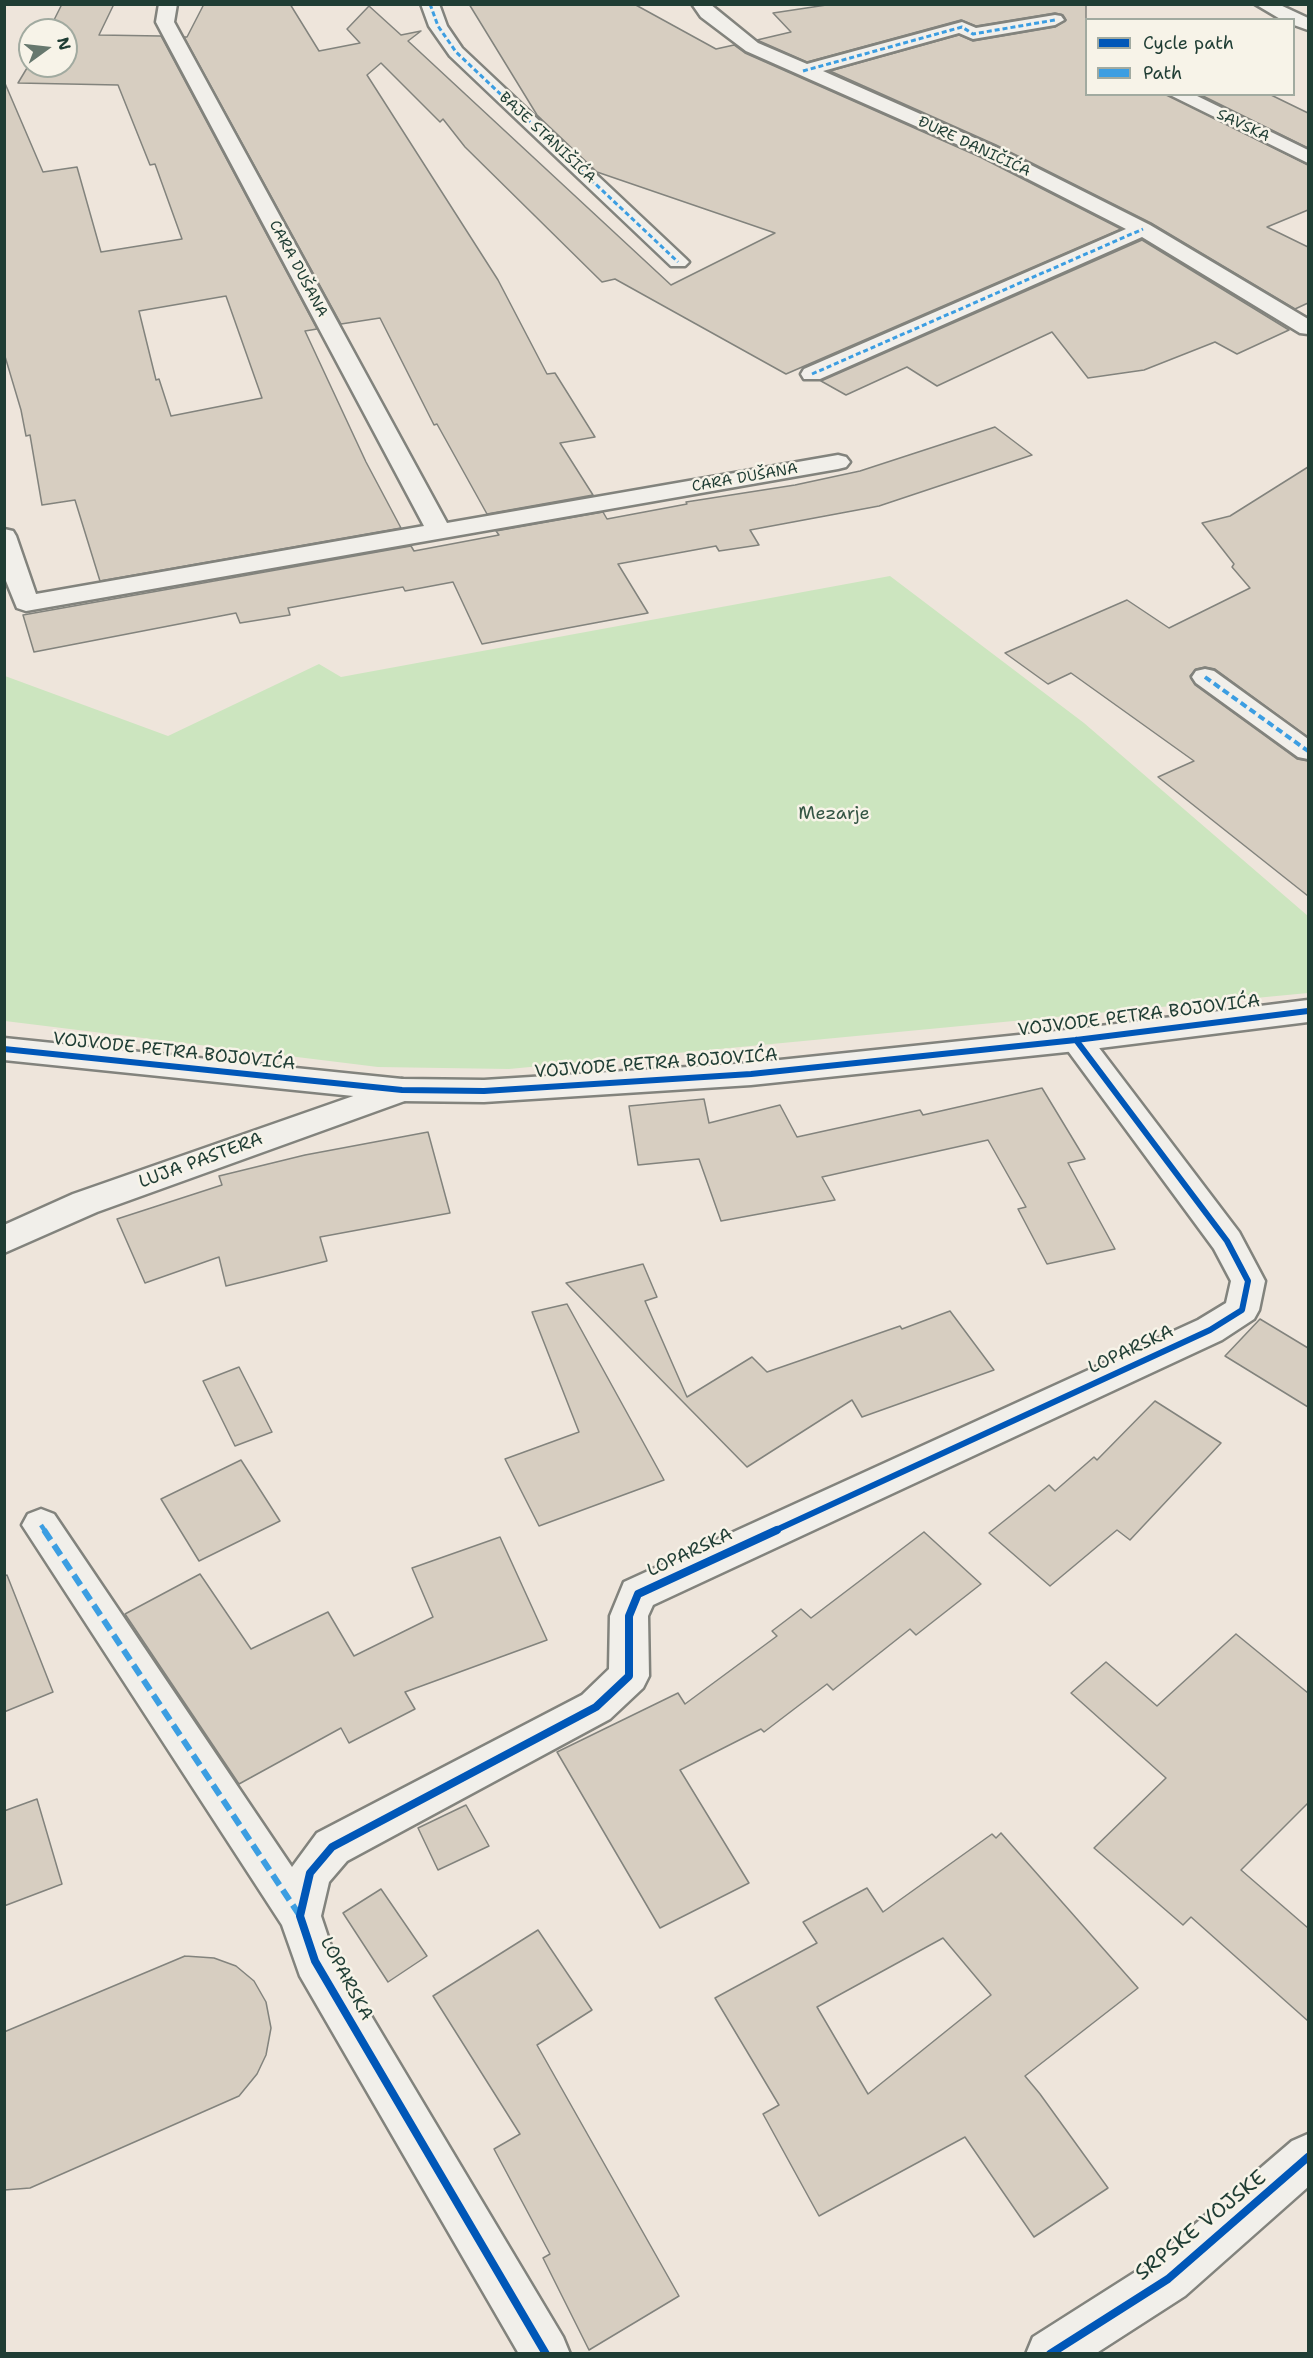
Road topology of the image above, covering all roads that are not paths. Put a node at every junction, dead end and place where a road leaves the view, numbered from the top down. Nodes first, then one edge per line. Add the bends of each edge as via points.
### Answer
1 (168, 4) edge
2 (430, 4) edge
3 (701, 4) edge
4 (1263, 4) edge
5 (1286, 18) edge
6 (1055, 20) dead end
7 (803, 70) junction
8 (1181, 96) edge
9 (1308, 157) edge
10 (1143, 229) junction
11 (678, 262) dead end
12 (1307, 326) edge
13 (812, 374) dead end
14 (838, 462) dead end
15 (439, 531) junction
16 (4, 536) edge
17 (1205, 677) dead end
18 (1308, 751) edge
19 (1308, 1011) edge
20 (1076, 1040) junction
21 (4, 1049) edge
22 (402, 1090) junction
23 (4, 1240) edge
24 (41, 1525) dead end
25 (300, 1916) junction
26 (1308, 2157) edge
27 (546, 2354) edge
28 (1050, 2354) edge

1 - 15 street, CARA DUŠANA via 165,22
2 - 11 street, BAJE STANIŠIĆA via 438,26 456,52
3 - 7 street, ĐURE DANIČIĆA via 707,13 752,47
4 - 5 street
6 - 7 street via 973,34 962,27
7 - 10 street, ĐURE DANIČIĆA via 988,152
8 - 9 street, SAVSKA
10 - 12 street, ĐURE DANIČIĆA
10 - 13 street
14 - 15 street, CARA DUŠANA
15 - 16 street, CARA DUŠANA via 26,603
17 - 18 street
19 - 20 street, VOJVODE PETRA BOJOVIĆA
20 - 22 street, VOJVODE PETRA BOJOVIĆA via 751,1074 484,1091
20 - 25 street, LOPARSKA via 1227,1241 1248,1281 1242,1310 1210,1330 638,1594 629,1616 629,1676 596,1707 332,1847 310,1874
21 - 22 street, VOJVODE PETRA BOJOVIĆA
22 - 23 street, LUJA PASTERA via 85,1203
24 - 25 street, LOPARSKA
25 - 27 street, LOPARSKA via 315,1960
26 - 28 street, SRPSKE VOJSKE via 1168,2279

